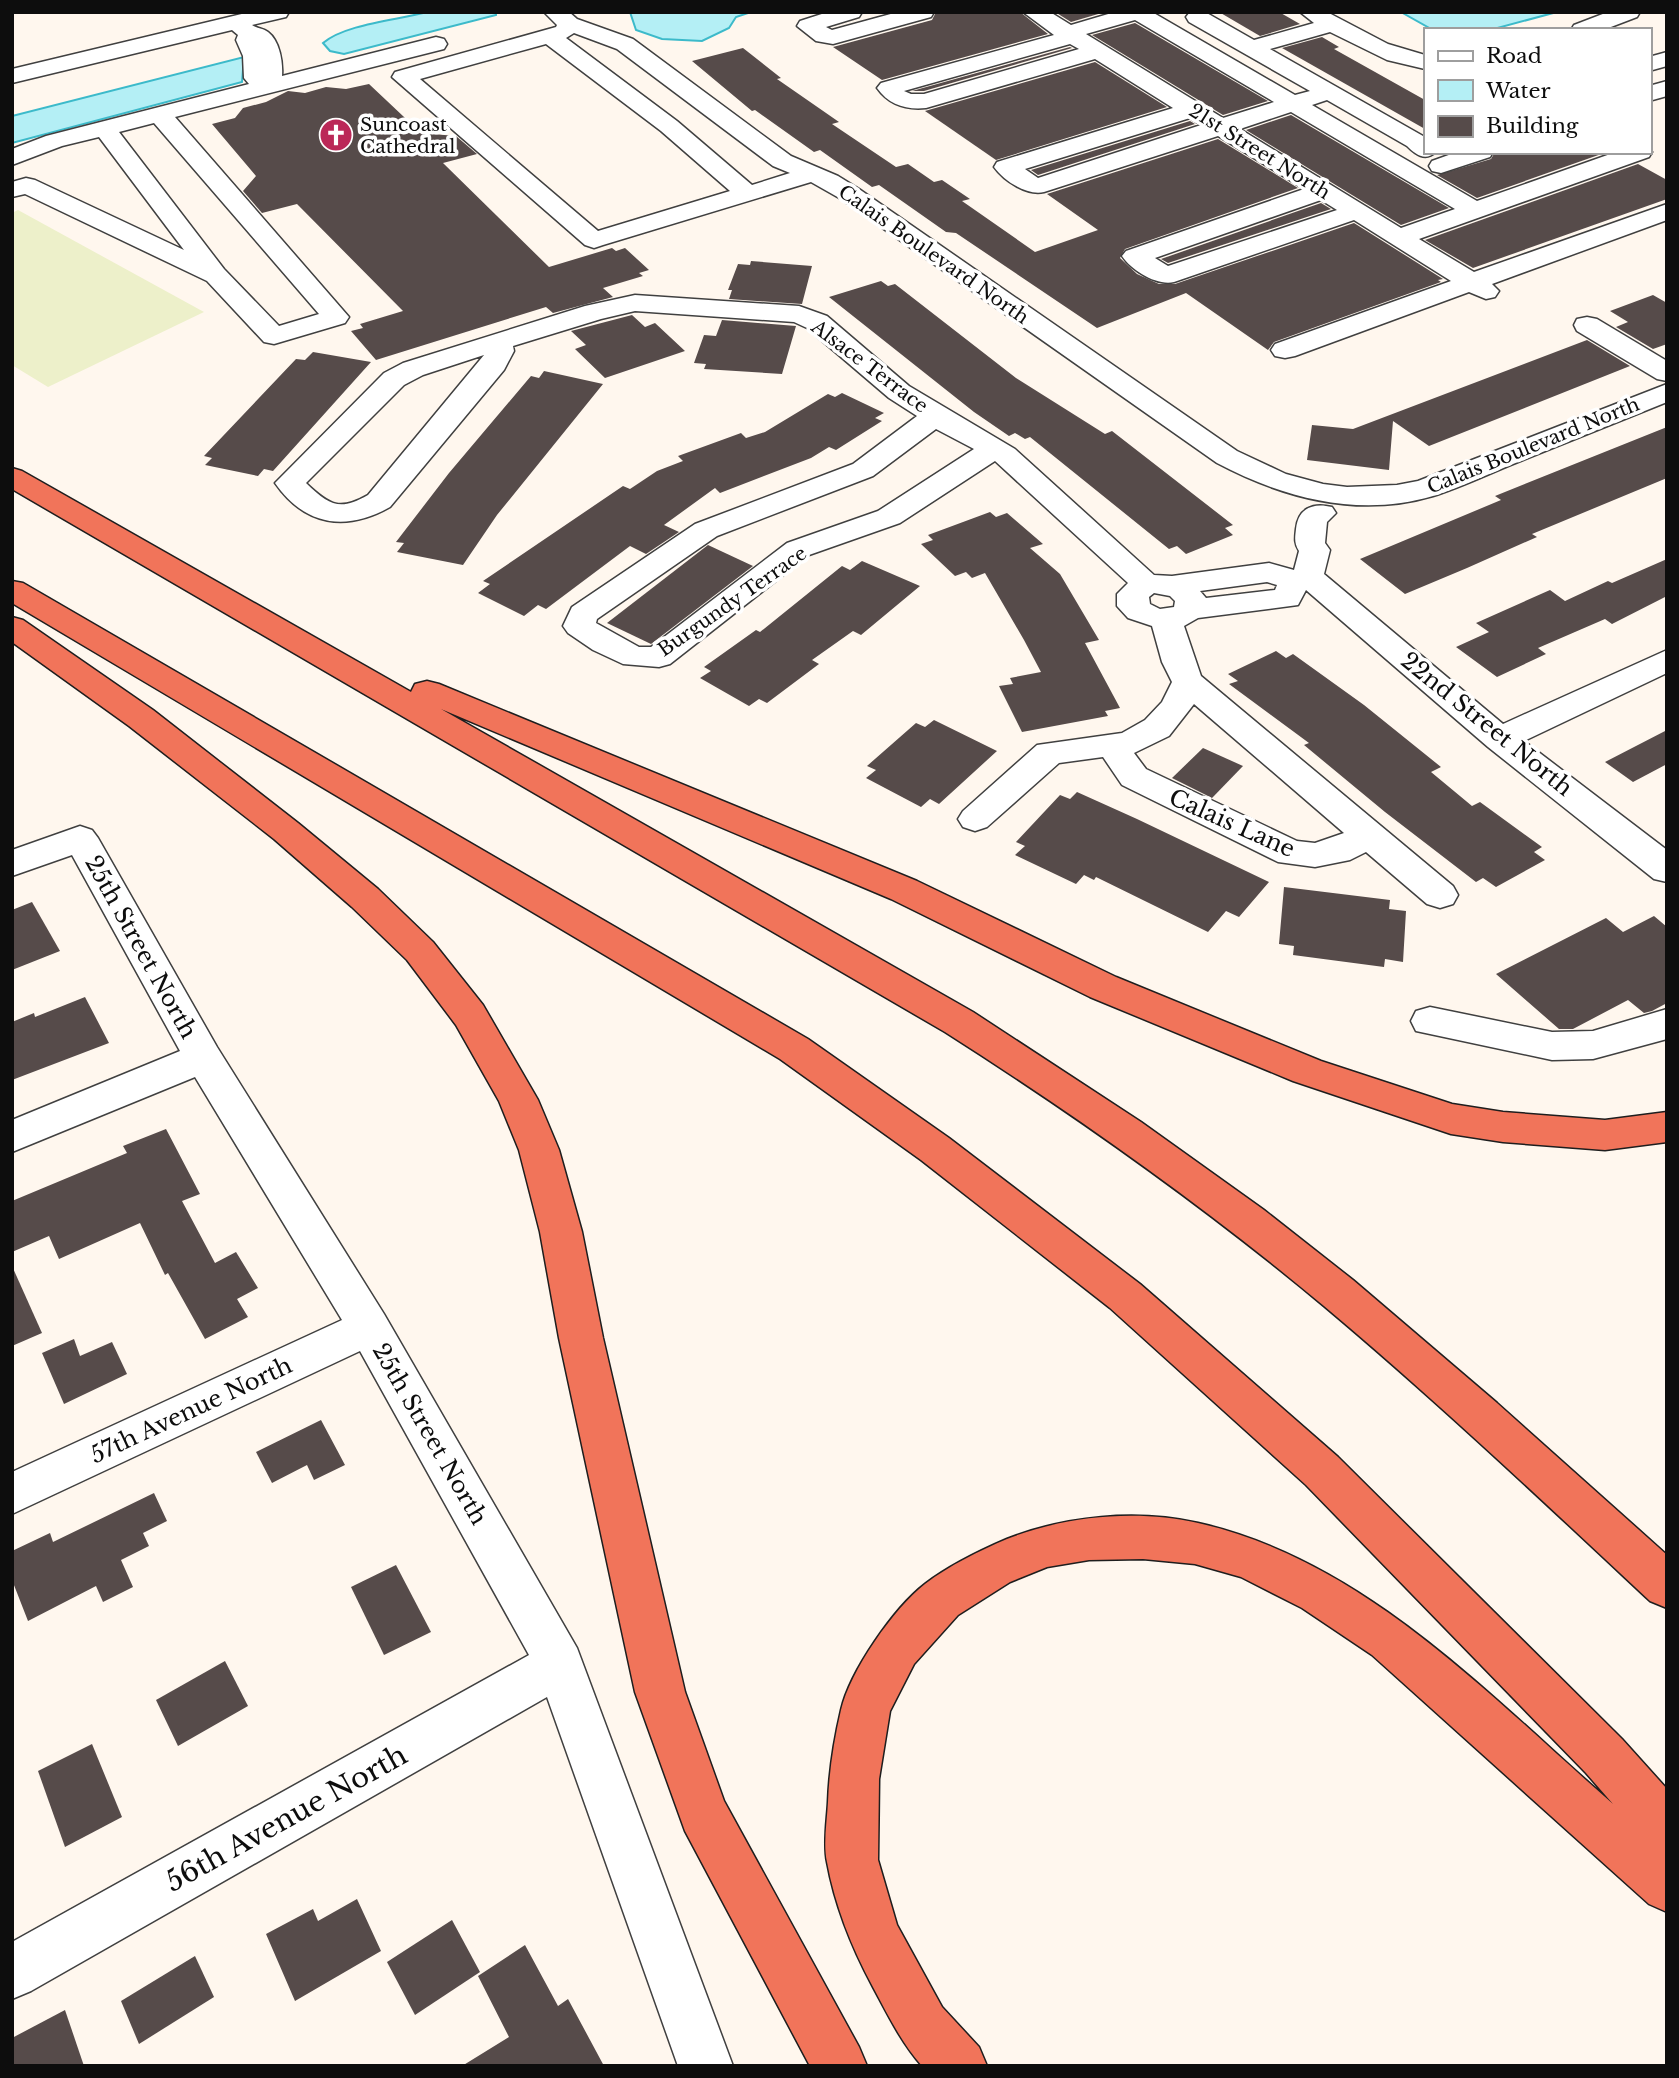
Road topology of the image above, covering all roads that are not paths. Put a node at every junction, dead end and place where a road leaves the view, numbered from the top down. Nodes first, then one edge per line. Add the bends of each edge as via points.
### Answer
1 (278, 12) edge
2 (850, 12) edge
3 (922, 12) edge
4 (1034, 12) edge
5 (1138, 12) edge
6 (1189, 12) edge
7 (1311, 12) edge
8 (1629, 12) edge
9 (1333, 24) junction
10 (243, 28) junction
11 (497, 28) dead end
12 (554, 28) edge
13 (1587, 28) edge
14 (1067, 33) junction
15 (459, 38) dead end
16 (1251, 48) junction
17 (1098, 51) junction
18 (382, 57) junction
19 (1423, 62) edge
20 (12, 76) edge
21 (403, 76) junction
22 (268, 86) junction
23 (1423, 86) dead end
24 (1329, 92) junction
25 (1294, 104) junction
26 (1192, 110) junction
27 (159, 114) junction
28 (1221, 127) junction
29 (104, 128) junction
30 (1424, 148) edge
31 (1433, 154) edge
32 (1643, 154) edge
33 (12, 158) edge
34 (813, 174) junction
35 (12, 190) edge
36 (1324, 191) junction
37 (748, 194) junction
38 (1499, 202) junction
39 (1475, 210) junction
40 (1357, 211) junction
41 (1667, 211) edge
42 (1399, 237) junction
43 (216, 275) junction
44 (1479, 287) junction
45 (1587, 325) dead end
46 (498, 342) junction
47 (1285, 350) dead end
48 (1667, 373) edge
49 (1667, 392) edge
50 (935, 416) junction
51 (994, 449) junction
52 (12, 477) edge
53 (1318, 503) junction
54 (1306, 569) junction
55 (12, 590) edge
56 (1168, 600) junction
57 (237, 606) junction
58 (12, 626) edge
59 (1667, 660) edge
60 (1188, 682) junction
61 (1500, 738) junction
62 (1112, 746) junction
63 (975, 819) dead end
64 (1369, 836) junction
65 (12, 864) edge
66 (1667, 870) edge
67 (1440, 895) dead end
68 (1430, 1021) dead end
69 (1667, 1023) edge
70 (203, 1057) junction
71 (1667, 1128) edge
72 (12, 1138) edge
73 (369, 1326) junction
74 (12, 1494) edge
75 (1667, 1586) edge
76 (560, 1664) junction
77 (1667, 1828) edge
78 (1667, 1886) edge
79 (12, 1972) edge
80 (706, 2066) edge
81 (840, 2066) edge
82 (960, 2066) edge

1 - 10 street
2 - 3 street via 808,26 833,37
4 - 14 street, 21st Street North
5 - 14 street
5 - 25 street
6 - 16 street
7 - 9 street
8 - 13 street
9 - 16 street
9 - 19 street via 1383,50
10 - 20 street
10 - 22 street via 254,55 255,78
11 - 12 street via 522,22
12 - 21 street
12 - 34 street, Calais Boulevard North via 625,44 782,161
12 - 37 street
14 - 17 street, 21st Street North
14 - 17 street via 1062,40 889,88 910,102 926,101
15 - 18 street
16 - 24 street
17 - 26 street, 21st Street North
18 - 21 street
18 - 22 street
19 - 23 street via 1419,78
21 - 37 street via 594,240
22 - 27 street
24 - 25 street
24 - 30 street
25 - 28 street
25 - 39 street
26 - 28 street, 21st Street North
26 - 28 street via 1006,167 1035,187
27 - 29 street
27 - 43 street via 336,317 274,336
28 - 36 street, 21st Street North
29 - 33 street
29 - 43 street
31 - 38 street
32 - 38 street
34 - 37 street
34 - 53 street, Calais Boulevard North via 900,228 1227,457
35 - 43 street via 26,184
36 - 40 street, 21st Street North
36 - 40 street via 1135,256 1166,276
38 - 39 street
39 - 42 street
40 - 42 street, 21st Street North
41 - 44 street
42 - 44 street, 21st Street North
44 - 47 street
45 - 48 street, Calais Boulevard North
46 - 46 street, Alsace Terrace via 394,379 290,483 303,499 330,511 353,514 379,501 494,364 500,351
46 - 50 street, Alsace Terrace via 635,303 799,314 817,322
49 - 53 street, Calais Boulevard North via 1425,489
50 - 51 street, Alsace Terrace
50 - 51 street, Burgundy Terrace via 863,470 706,530 583,614 579,626 634,657 659,657 798,549 889,517
51 - 56 street, Alsace Terrace via 1023,469
52 - 57 highway
53 - 54 street via 1328,519 1325,545
54 - 56 street via 1287,598
54 - 61 street, 22nd Street North
55 - 77 highway via 794,1049 935,1149 1125,1296 1322,1471 1604,1756
56 - 60 street via 1178,662
57 - 71 highway via 397,678 904,890 1103,986 1307,1071 1451,1119 1605,1135
57 - 75 highway via 947,1015 1068,1090 1291,1255 1542,1471
58 - 81 highway via 141,718 365,898 420,951 470,1015 518,1100 539,1150 561,1232 660,1692 703,1813
59 - 61 street
60 - 62 street via 1177,707 1157,728 1130,743
60 - 64 street
61 - 66 street, 22nd Street North
62 - 63 street via 1049,753
62 - 64 street, Calais Lane via 1134,777 1291,853 1338,851
64 - 67 street
65 - 70 street, 25th Street North via 80,838
68 - 69 street via 1552,1046 1594,1045
70 - 72 street
70 - 73 street, 25th Street North
73 - 74 street, 57th Avenue North
73 - 76 street, 25th Street North
76 - 79 street, 56th Avenue North
76 - 80 street, 25th Street North
78 - 82 highway via 1389,1639 1319,1593 1251,1559 1195,1543 1088,1539 1044,1546 993,1567 941,1600 897,1648 866,1707 854,1779 852,1860 874,1936 923,2026

